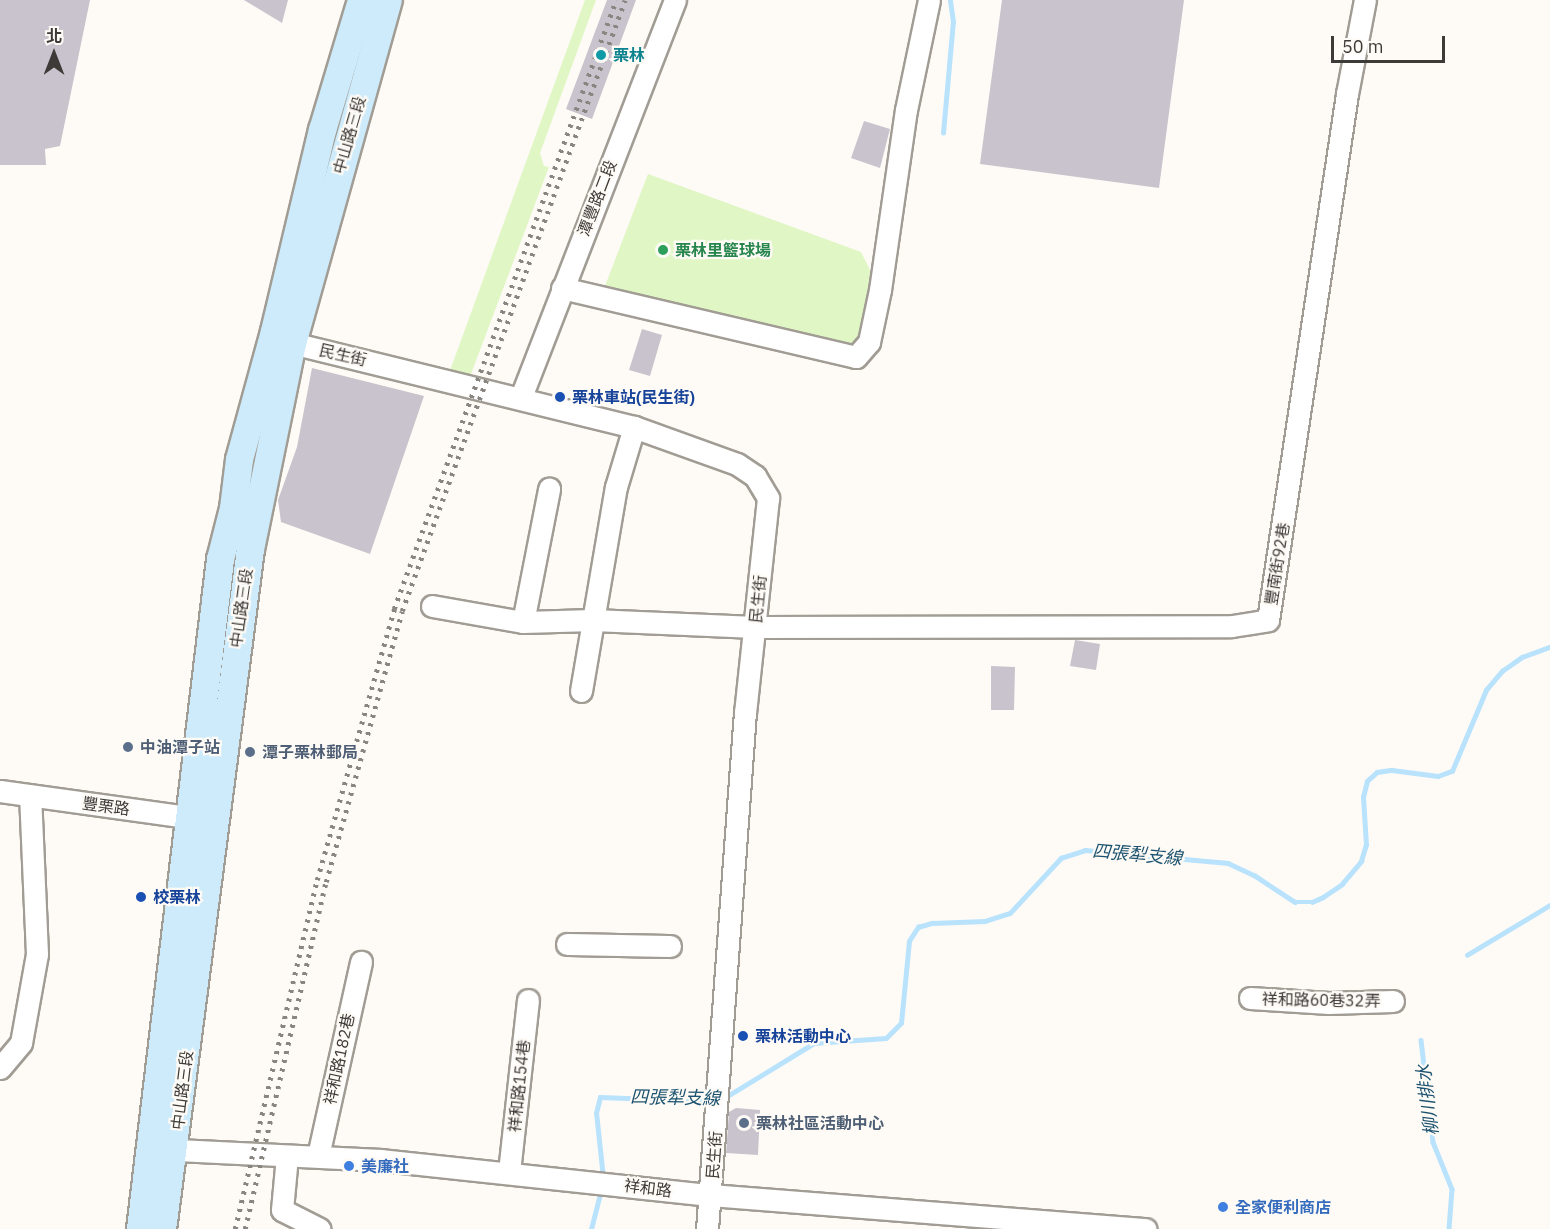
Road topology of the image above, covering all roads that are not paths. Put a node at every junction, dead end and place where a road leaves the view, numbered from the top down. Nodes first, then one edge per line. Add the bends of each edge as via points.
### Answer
1 (361, 0) edge
2 (388, 0) edge
3 (675, 0) edge
4 (929, 0) edge
5 (1365, 0) edge
6 (562, 288) junction
7 (283, 337) junction
8 (521, 397) junction
9 (634, 427) junction
10 (549, 489) dead end
11 (432, 606) dead end
12 (593, 620) junction
13 (523, 622) junction
14 (755, 627) junction
15 (582, 691) dead end
16 (0, 791) edge
17 (30, 795) junction
18 (200, 816) junction
19 (567, 944) dead end
20 (670, 946) dead end
21 (361, 962) dead end
22 (1250, 998) dead end
23 (528, 1000) dead end
24 (1393, 1001) dead end
25 (0, 1068) edge
26 (163, 1149) junction
27 (287, 1156) junction
28 (318, 1156) junction
29 (509, 1172) junction
30 (711, 1195) junction
31 (998, 1225) edge
32 (140, 1229) edge
33 (162, 1229) edge
34 (320, 1229) edge
35 (707, 1229) edge
36 (1146, 1229) edge

1 - 7 main road, 中山路三段 via 322,130
2 - 7 main road, 中山路三段
3 - 6 street, 潭豐路二段
4 - 6 street via 906,110 880,290 869,342 856,357
5 - 14 street, 豐南街92巷 via 1347,94 1268,620 1232,626
6 - 8 street, 潭豐路二段
7 - 8 street, 民生街
7 - 18 main road, 中山路三段 via 250,549
8 - 9 street, 民生街
9 - 12 street via 616,486 608,553
9 - 14 street, 民生街 via 737,464 755,476 768,498
10 - 13 street
11 - 13 street
12 - 13 street
12 - 14 street
12 - 15 street
14 - 30 street, 民生街 via 743,735
16 - 17 street, 豐栗路
17 - 18 street, 豐栗路
17 - 25 street via 37,954 21,1043
18 - 26 main road, 中山路三段
19 - 20 street
21 - 28 street, 祥和路182巷
22 - 24 street, 祥和路60巷32弄 via 1329,1004
23 - 29 street, 祥和路154巷
26 - 27 street, 祥和路
26 - 32 main road, 中山路三段
26 - 33 main road, 中山路三段
27 - 28 street, 祥和路
27 - 34 street via 282,1209
28 - 29 street, 祥和路
29 - 30 street, 祥和路
30 - 31 street, 祥和路
30 - 35 street, 民生街
31 - 36 street, 祥和路

